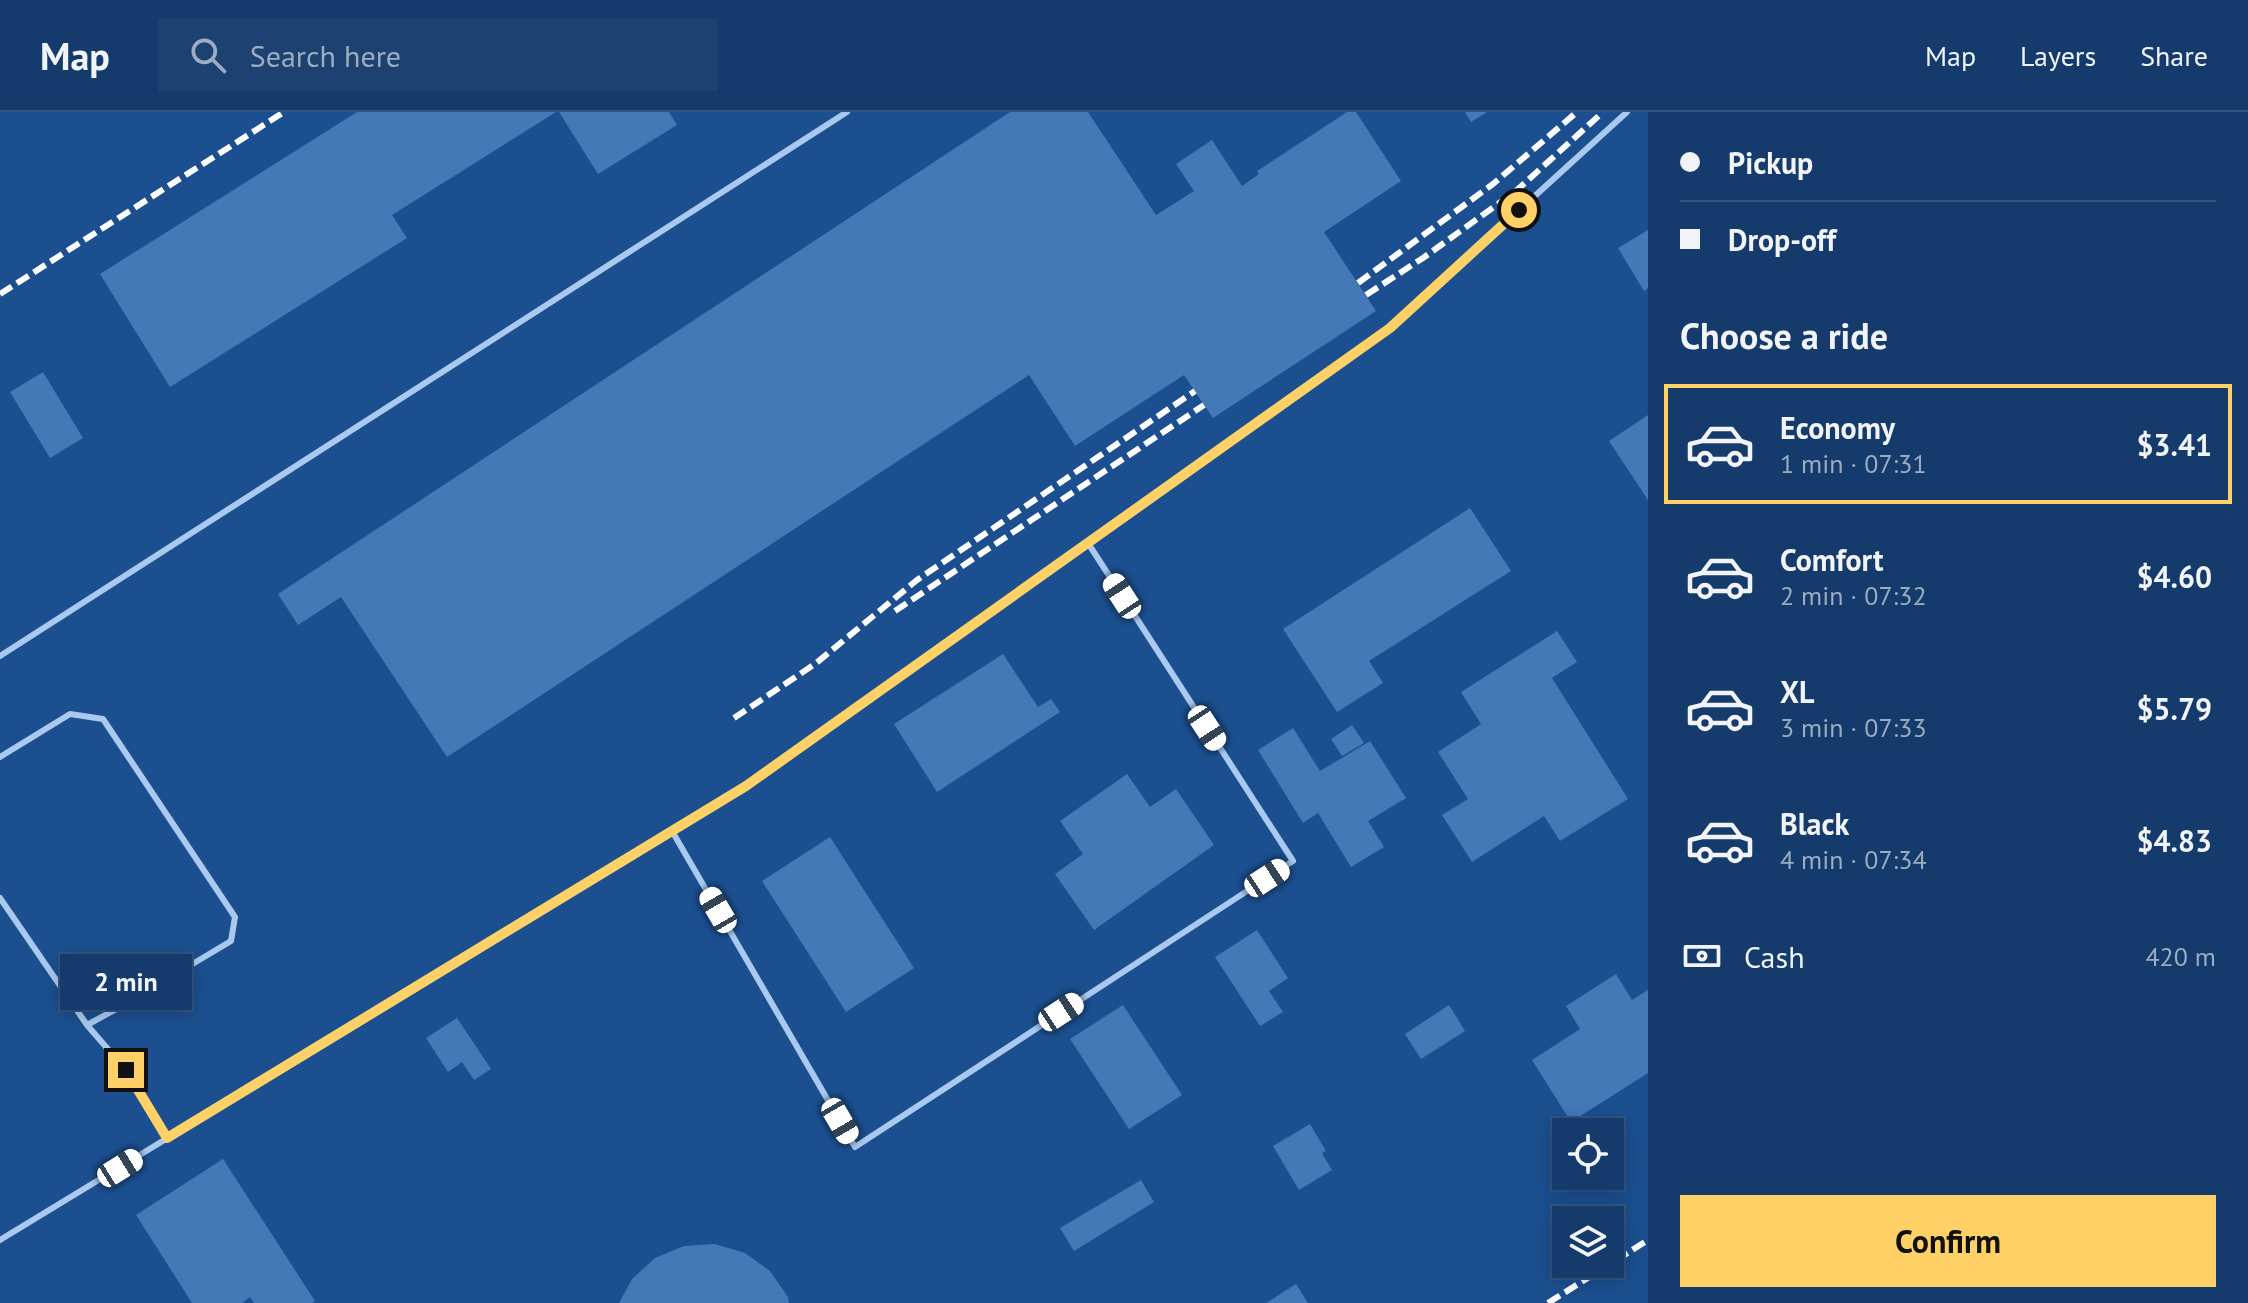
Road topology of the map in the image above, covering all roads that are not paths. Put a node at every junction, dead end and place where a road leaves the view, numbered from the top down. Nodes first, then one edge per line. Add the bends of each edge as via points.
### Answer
1 (847, 112) edge
2 (1627, 112) edge
3 (1088, 543) junction
4 (0, 656) edge
5 (0, 757) edge
6 (672, 831) junction
7 (0, 898) edge
8 (87, 1025) junction
9 (167, 1138) junction
10 (0, 1240) edge

1 - 4 lane
2 - 3 lane via 1390,328
3 - 6 lane via 746,786
3 - 6 lane via 1293,861 855,1147
5 - 8 lane via 70,714 103,719 235,917 231,941
6 - 9 lane
7 - 8 lane
8 - 9 lane via 126,1070
9 - 10 lane

